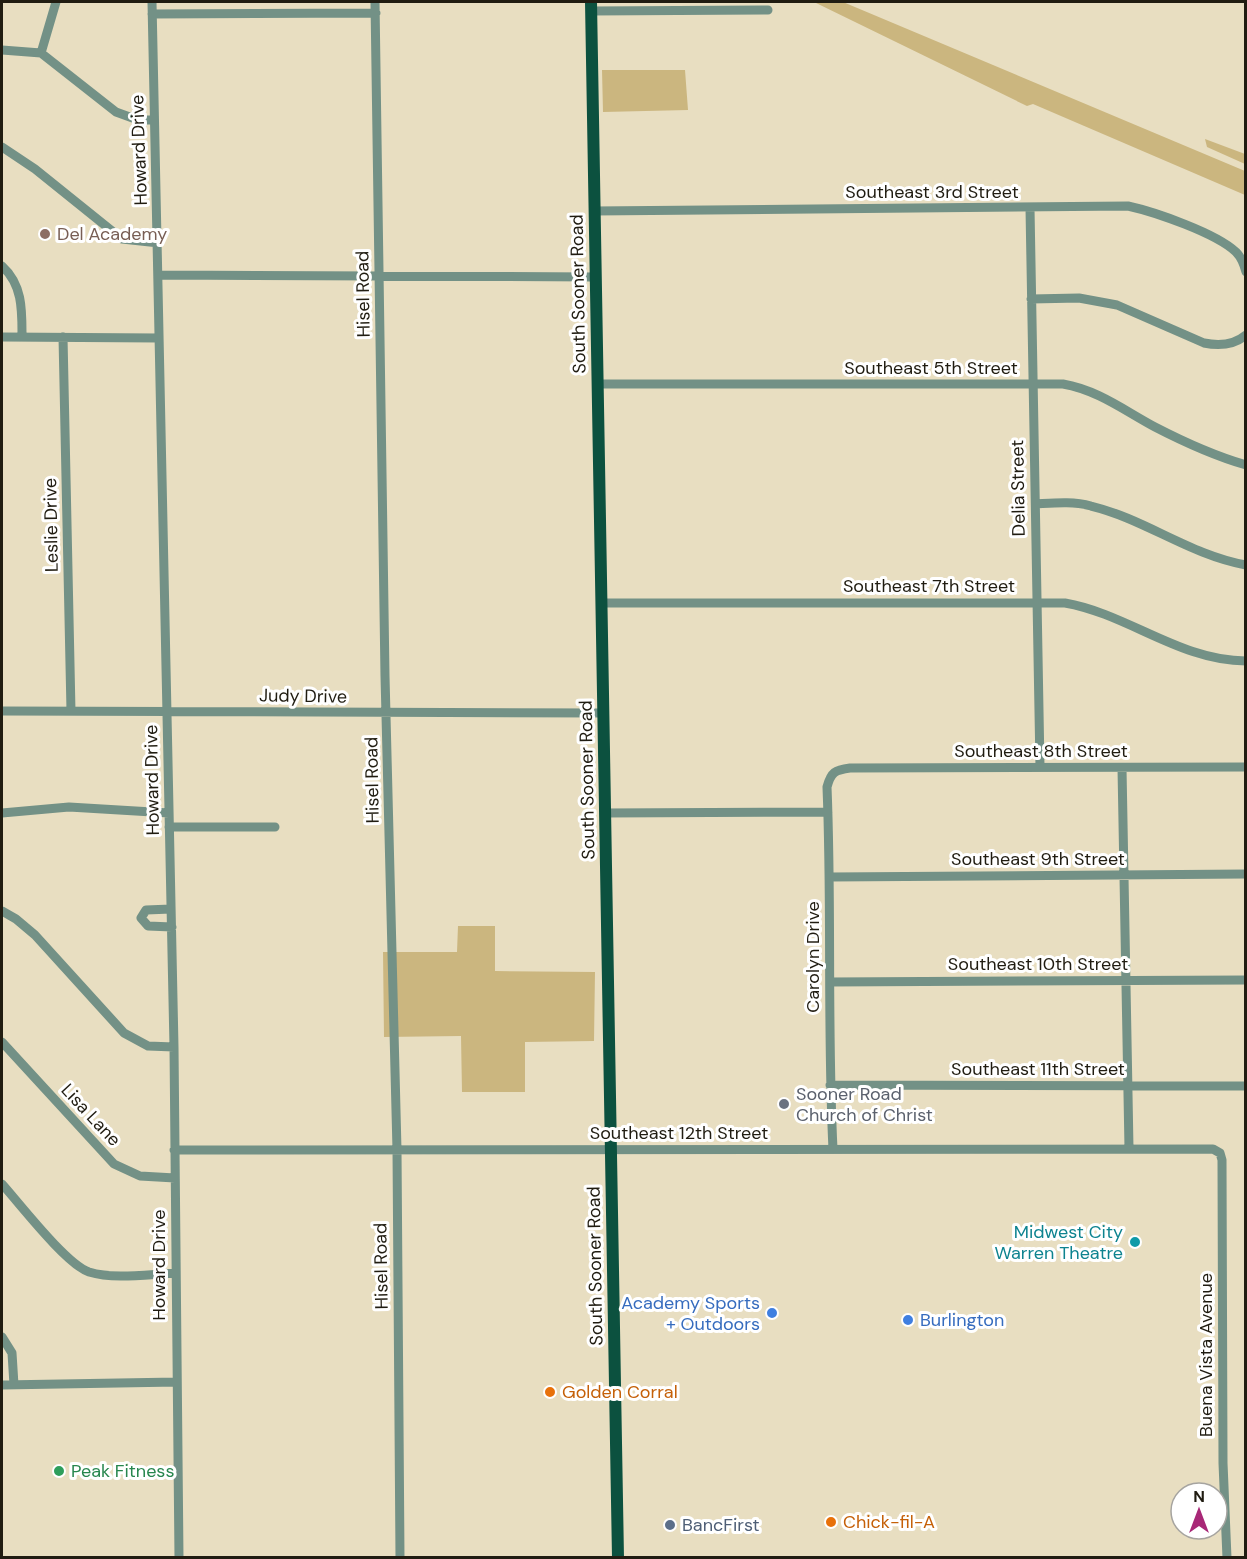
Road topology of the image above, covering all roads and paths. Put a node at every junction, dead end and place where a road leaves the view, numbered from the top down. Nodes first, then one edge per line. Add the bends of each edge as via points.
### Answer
1 (56, 2) edge
2 (152, 2) edge
3 (375, 2) edge
4 (591, 6) edge
5 (768, 10) dead end
6 (376, 13) junction
7 (152, 14) junction
8 (2, 50) edge
9 (41, 53) junction
10 (154, 120) junction
11 (2, 147) edge
12 (1030, 208) junction
13 (594, 211) junction
14 (159, 243) junction
15 (2, 266) edge
16 (1245, 272) edge
17 (160, 275) junction
18 (596, 277) junction
19 (379, 278) junction
20 (1031, 299) junction
21 (1245, 335) edge
22 (2, 337) edge
23 (22, 338) junction
24 (63, 338) junction
25 (159, 338) junction
26 (597, 384) junction
27 (1032, 385) junction
28 (1245, 465) edge
29 (1036, 504) junction
30 (1245, 565) edge
31 (1036, 602) junction
32 (602, 603) junction
33 (1245, 661) edge
34 (2, 711) edge
35 (71, 711) junction
36 (167, 711) junction
37 (387, 713) junction
38 (603, 713) junction
39 (1040, 767) junction
40 (1245, 767) edge
41 (1122, 768) junction
42 (837, 770) joint
43 (828, 812) junction
44 (2, 813) edge
45 (169, 813) junction
46 (605, 813) junction
47 (170, 827) junction
48 (274, 827) dead end
49 (1245, 874) edge
50 (1125, 875) junction
51 (830, 877) junction
52 (171, 909) junction
53 (2, 911) edge
54 (172, 927) junction
55 (1127, 980) junction
56 (1245, 980) edge
57 (830, 982) junction
58 (2, 1042) edge
59 (174, 1047) junction
60 (830, 1085) junction
61 (1130, 1086) junction
62 (1245, 1086) edge
63 (1129, 1148) junction
64 (833, 1149) junction
65 (174, 1150) junction
66 (397, 1150) junction
67 (611, 1150) junction
68 (1220, 1153) joint
69 (175, 1178) junction
70 (2, 1185) edge
71 (176, 1273) junction
72 (2, 1337) edge
73 (177, 1382) junction
74 (2, 1385) edge
75 (14, 1385) junction
76 (179, 1557) edge
77 (400, 1557) edge
78 (618, 1557) edge
79 (1227, 1557) edge

1 - 9 street
2 - 7 street, Howard Drive
3 - 6 street, Hisel Road
4 - 5 street
4 - 13 main road, South Sooner Road
6 - 7 street
6 - 19 street, Hisel Road
7 - 10 street, Howard Drive
8 - 9 street
9 - 10 street via 116,112 138,120
10 - 14 street, Howard Drive
11 - 14 street via 122,239
12 - 13 street, Southeast 3rd Street
12 - 16 street, Southeast 3rd Street via 1128,206 1150,211 1227,244 1244,262
12 - 20 street, Delia Street
13 - 18 main road, South Sooner Road
14 - 17 street, Howard Drive
15 - 23 street via 17,284
17 - 19 street
17 - 25 street, Howard Drive
18 - 19 street
18 - 26 main road, South Sooner Road
19 - 37 street, Hisel Road
20 - 21 street via 1078,298 1117,305 1204,343 1216,345
20 - 27 street, Delia Street
22 - 23 street
23 - 24 street
24 - 25 street
24 - 35 street, Leslie Drive
25 - 36 street, Howard Drive
26 - 27 street, Southeast 5th Street
26 - 32 main road, South Sooner Road
27 - 28 street, Southeast 5th Street via 1063,384 1090,390 1158,429
27 - 29 street, Delia Street
29 - 30 street via 1090,505 1210,557
29 - 31 street, Delia Street
31 - 32 street, Southeast 7th Street
31 - 33 street, Southeast 7th Street via 1079,605 1201,655
31 - 39 street, Delia Street
32 - 38 main road, South Sooner Road
34 - 35 street, Judy Drive
35 - 36 street, Judy Drive
36 - 37 street, Judy Drive
36 - 45 street, Howard Drive
37 - 38 street, Judy Drive
37 - 66 street, Hisel Road
38 - 46 main road, South Sooner Road
39 - 41 street, Southeast 8th Street
39 - 42 street, Southeast 8th Street
40 - 41 street, Southeast 8th Street
41 - 50 street
42 - 43 street, Carolyn Drive via 827,787
43 - 46 street
43 - 51 street, Carolyn Drive
44 - 45 street via 69,807
45 - 47 street, Howard Drive
46 - 67 main road, South Sooner Road
47 - 48 street
47 - 52 street, Howard Drive
49 - 50 street, Southeast 9th Street
50 - 51 street, Southeast 9th Street
50 - 55 street
51 - 57 street, Carolyn Drive
52 - 54 street, Howard Drive
52 - 54 street via 146,910 141,918 148,926
53 - 59 street via 35,935 124,1033 148,1046
54 - 59 street, Howard Drive
55 - 56 street, Southeast 10th Street
55 - 57 street, Southeast 10th Street
55 - 61 street
57 - 60 street, Carolyn Drive
58 - 69 street, Lisa Lane via 114,1164 140,1176
59 - 65 street, Howard Drive
60 - 61 street, Southeast 11th Street
60 - 64 street, Carolyn Drive
61 - 62 street, Southeast 11th Street
61 - 63 street
63 - 64 street, Southeast 12th Street
63 - 68 street, Southeast 12th Street via 1200,1148
64 - 67 street, Southeast 12th Street
65 - 66 street, Southeast 12th Street
65 - 69 street, Howard Drive
66 - 67 street, Southeast 12th Street
66 - 77 street, Hisel Road
67 - 78 main road, South Sooner Road
68 - 79 street, Buena Vista Avenue
69 - 71 street, Howard Drive
70 - 71 street via 63,1252 87,1271 115,1275
71 - 73 street, Howard Drive
72 - 75 street via 12,1353
73 - 75 street
73 - 76 street, Howard Drive
74 - 75 street

